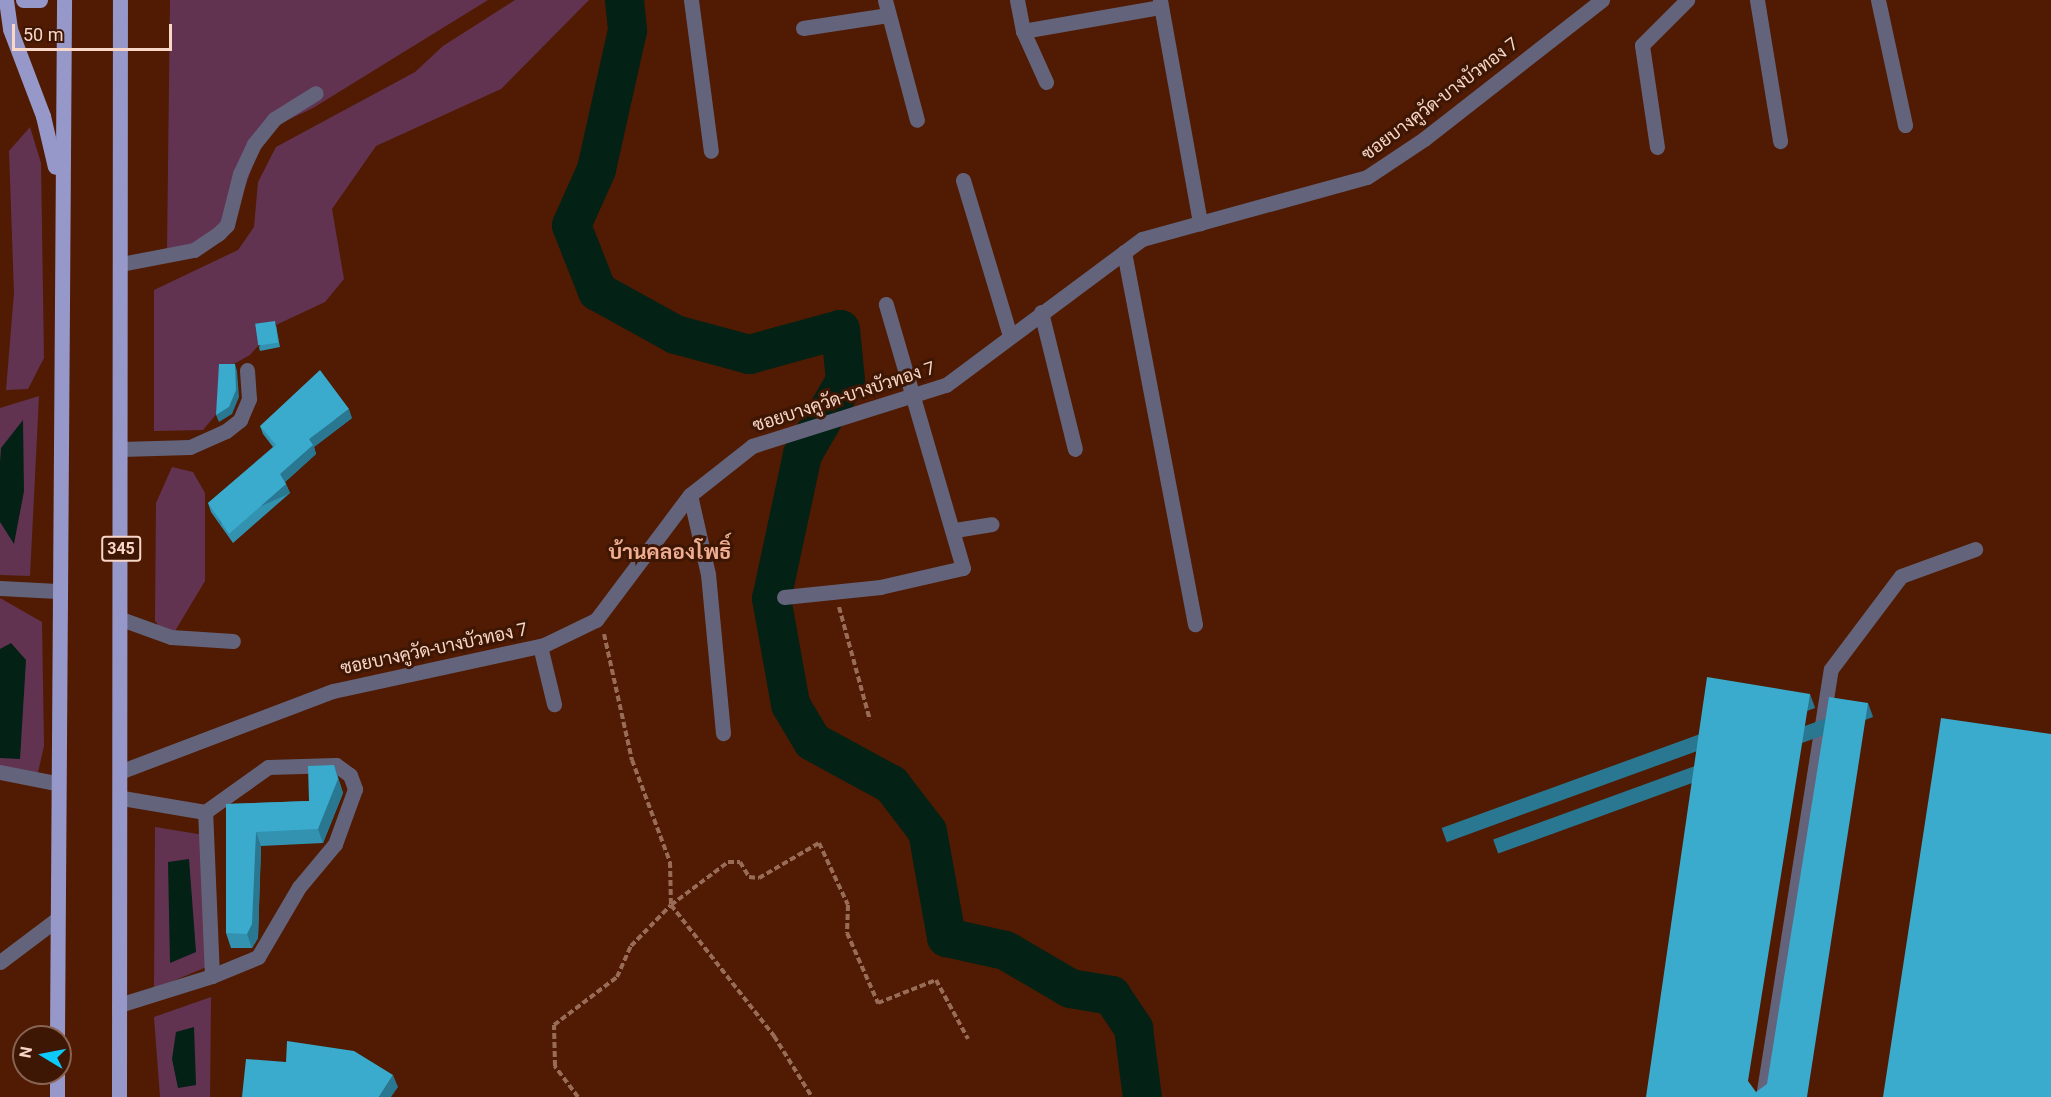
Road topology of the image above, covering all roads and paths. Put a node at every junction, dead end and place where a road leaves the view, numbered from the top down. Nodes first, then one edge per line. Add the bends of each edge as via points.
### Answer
1 (6, 0) edge
2 (23, 0) edge
3 (40, 0) edge
4 (64, 0) edge
5 (120, 0) edge
6 (128, 0) edge
7 (691, 0) edge
8 (885, 0) edge
9 (1017, 0) edge
10 (1602, 0) edge
11 (1757, 0) edge
12 (1878, 0) edge
13 (1681, 1) edge
14 (1161, 4) edge
15 (888, 15) junction
16 (803, 28) dead end
17 (121, 30) junction
18 (1023, 31) junction
19 (1046, 82) dead end
20 (316, 93) dead end
21 (917, 120) dead end
22 (1905, 125) dead end
23 (1780, 141) dead end
24 (1657, 147) dead end
25 (711, 151) dead end
26 (963, 180) dead end
27 (60, 190) junction
28 (1200, 223) junction
29 (1124, 252) junction
30 (121, 264) junction
31 (886, 304) dead end
32 (1041, 312) junction
33 (1010, 336) junction
34 (247, 370) dead end
35 (914, 395) junction
36 (121, 449) junction
37 (1075, 449) dead end
38 (690, 495) junction
39 (992, 524) dead end
40 (955, 530) junction
41 (1975, 549) dead end
42 (0, 588) edge
43 (57, 591) junction
44 (834, 592) junction
45 (784, 597) dead end
46 (121, 619) junction
47 (596, 620) junction
48 (1195, 624) dead end
49 (232, 641) dead end
50 (540, 646) junction
51 (554, 704) dead end
52 (870, 720) dead end
53 (723, 733) dead end
54 (122, 771) junction
55 (0, 772) edge
56 (56, 783) junction
57 (122, 798) junction
58 (205, 812) junction
59 (671, 905) junction
60 (57, 919) junction
61 (0, 962) edge
62 (206, 978) junction
63 (119, 1005) junction
64 (57, 1025) edge
65 (968, 1038) dead end
66 (119, 1097) edge
67 (578, 1097) edge
68 (812, 1097) edge
69 (1763, 1097) edge

1 - 27 main road via 10,29 43,116
2 - 3 main road
4 - 27 main road
5 - 17 main road, 345
6 - 17 main road
7 - 25 street
8 - 15 street
9 - 18 street
10 - 28 street, ซอยบางคูวัด-บางบัวทอง 7 via 1424,140 1367,177
11 - 23 street
12 - 22 street
13 - 24 street via 1642,45
14 - 18 street
14 - 28 street
15 - 16 street
15 - 21 street
17 - 30 main road, 345
18 - 19 street
20 - 30 street via 274,119 255,144 227,225 219,233 194,250
26 - 33 street
27 - 43 main road
28 - 29 street, ซอยบางคูวัด-บางบัวทอง 7 via 1142,239
29 - 32 street, ซอยบางคูวัด-บางบัวทอง 7
29 - 48 street
30 - 36 main road, 345
31 - 35 street
32 - 33 street, ซอยบางคูวัด-บางบัวทอง 7
32 - 37 street
33 - 35 street, ซอยบางคูวัด-บางบัวทอง 7 via 946,385
34 - 36 street via 249,399 240,420 226,431 190,447
35 - 38 street, ซอยบางคูวัด-บางบัวทอง 7 via 752,446
35 - 40 street
36 - 46 main road, 345
38 - 47 street, ซอยบางคูวัด-บางบัวทอง 7
38 - 53 street via 708,574
39 - 40 street
40 - 44 street via 964,559 959,572
41 - 69 street via 1901,576 1831,669
42 - 43 street
43 - 56 main road
44 - 45 street
44 - 52 path
46 - 49 street via 171,637
46 - 54 main road, 345
47 - 50 street, ซอยบางคูวัด-บางบัวทอง 7
47 - 59 path via 607,638 632,760 670,862
50 - 51 street
50 - 54 street, ซอยบางคูวัด-บางบัวทอง 7 via 333,691
54 - 57 main road, 345
55 - 56 street
56 - 60 main road
57 - 58 street
57 - 63 main road, 345
58 - 62 street
58 - 62 street via 268,767 336,765 350,775 355,789 335,844 299,887 258,957
59 - 65 path via 728,862 740,862 749,877 759,878 819,843 848,905 847,933 878,1003 936,980
59 - 67 path via 630,946 617,977 554,1025 555,1066
59 - 68 path via 774,1036
60 - 61 street
60 - 64 main road
62 - 63 street
63 - 66 main road, 345

